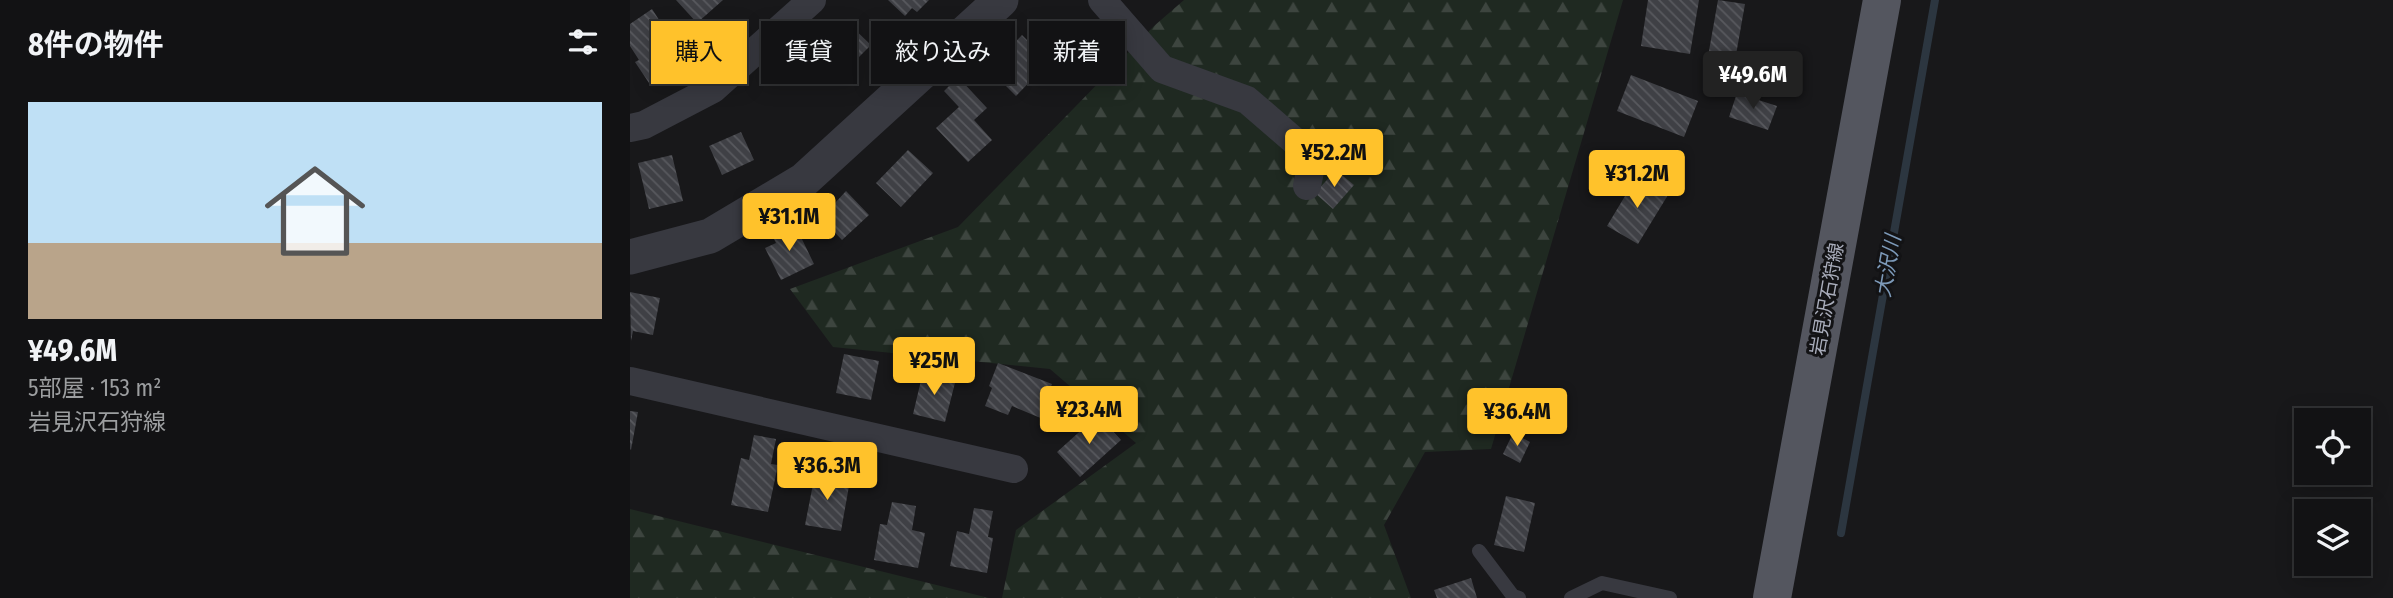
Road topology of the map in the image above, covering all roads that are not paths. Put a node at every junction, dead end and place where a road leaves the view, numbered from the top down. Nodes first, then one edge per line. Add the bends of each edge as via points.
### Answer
1 (812, 0) edge
2 (1000, 0) edge
3 (1102, 0) edge
4 (1882, 0) edge
5 (630, 128) edge
6 (1307, 186) dead end
7 (630, 257) edge
8 (630, 381) edge
9 (1014, 469) dead end
10 (1479, 551) dead end
11 (1776, 597) edge
12 (1519, 598) edge
13 (1571, 598) edge
14 (1670, 598) edge

1 - 5 street via 713,89
2 - 7 street via 804,180 710,236
3 - 6 street via 1162,69 1247,100 1313,157
4 - 11 main road, 岩見沢石狩線
8 - 9 street
10 - 12 lane
13 - 14 lane via 1602,583

